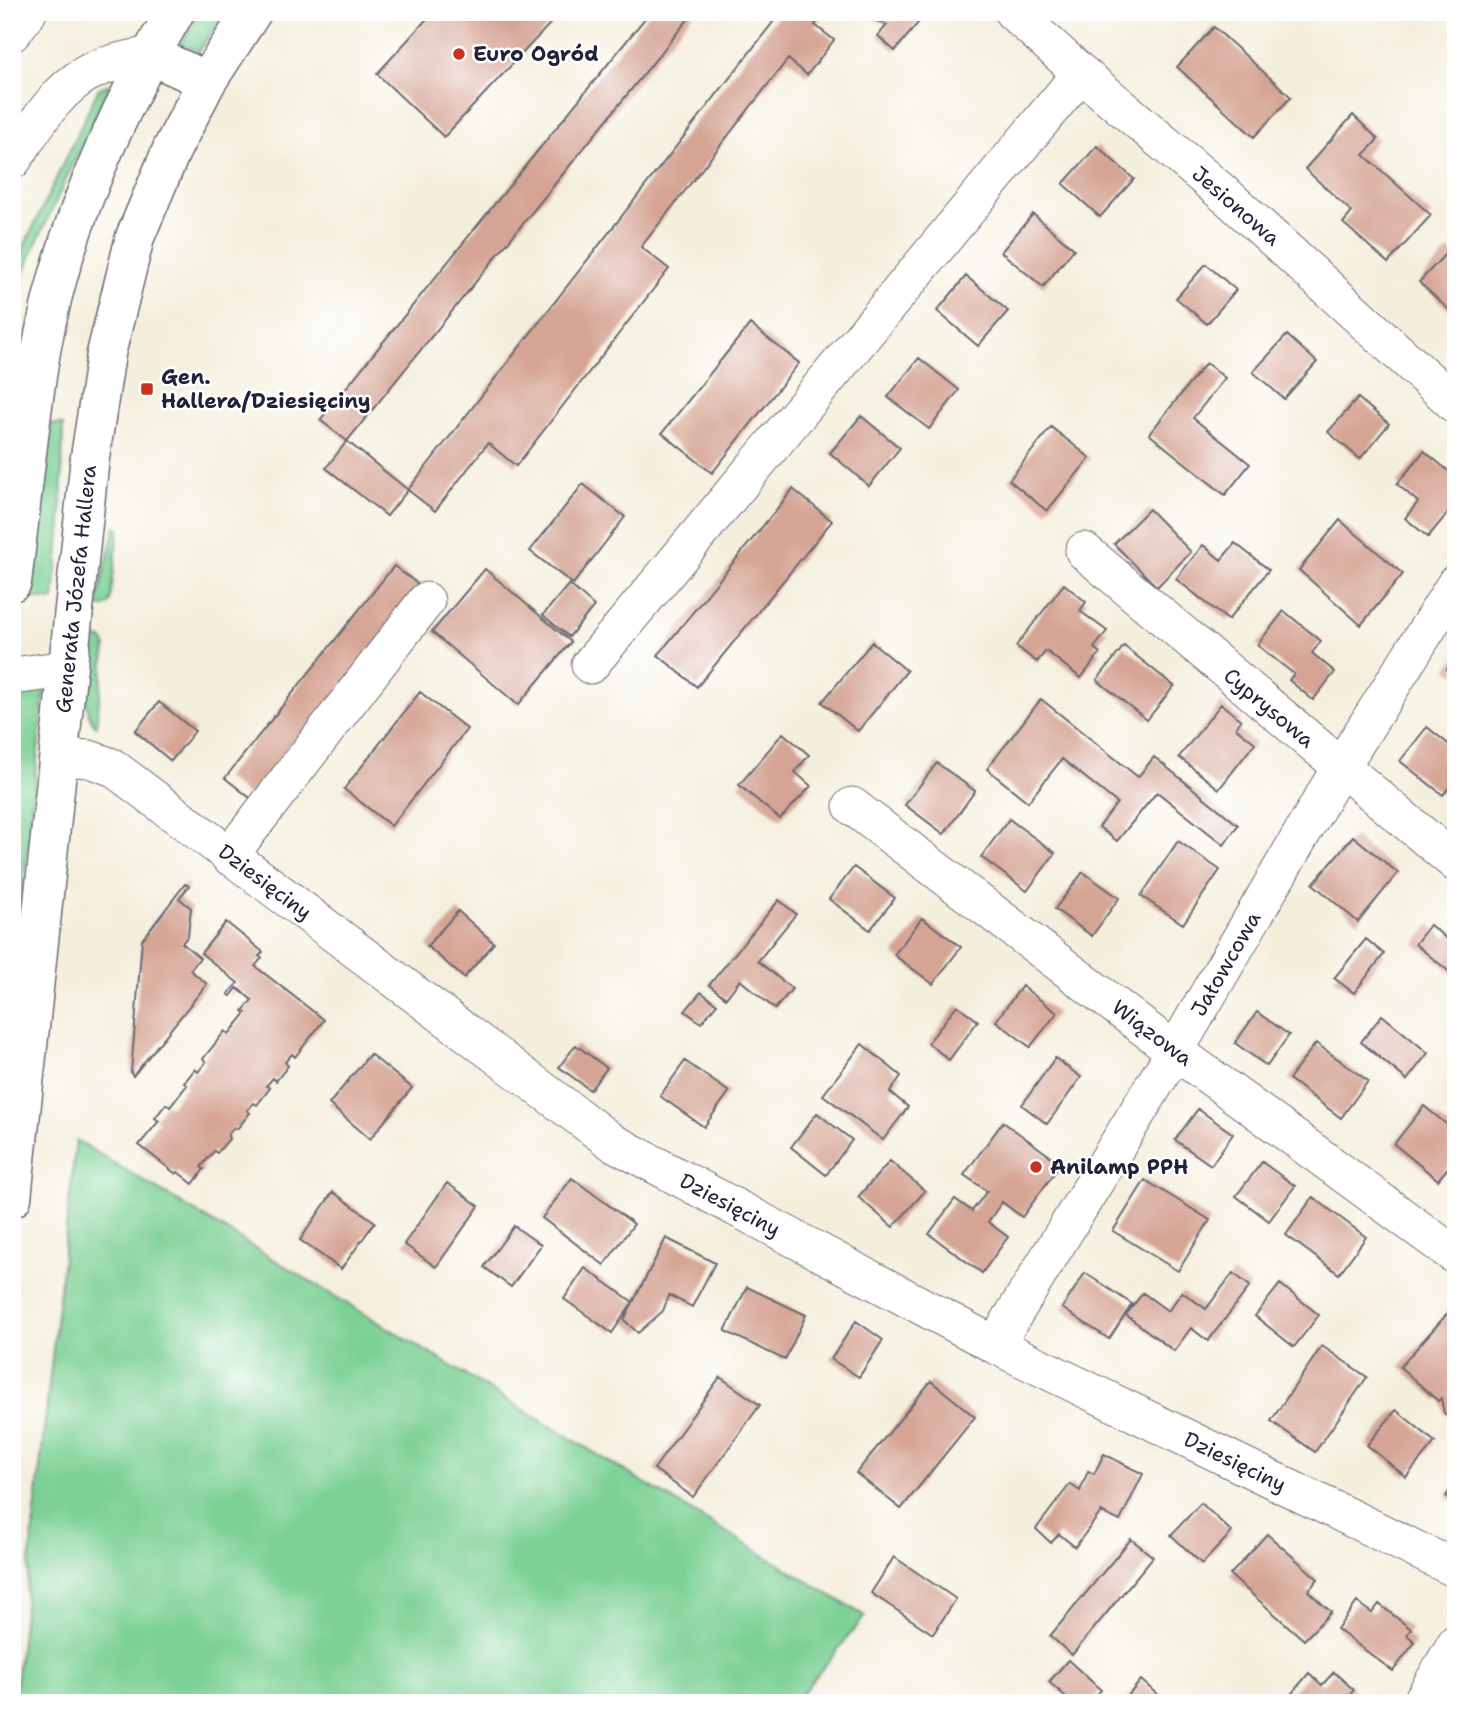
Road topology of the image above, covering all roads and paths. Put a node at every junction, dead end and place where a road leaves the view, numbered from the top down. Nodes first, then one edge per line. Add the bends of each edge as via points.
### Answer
1 (28, 12) edge
2 (175, 12) edge
3 (252, 12) edge
4 (1013, 12) edge
5 (12, 33) edge
6 (150, 55) junction
7 (1081, 74) junction
8 (207, 81) junction
9 (12, 161) edge
10 (1456, 405) edge
11 (16, 531) edge
12 (1084, 551) dead end
13 (12, 582) edge
14 (1456, 583) edge
15 (426, 601) dead end
16 (590, 665) dead end
17 (68, 669) junction
18 (12, 676) edge
19 (59, 757) junction
20 (1340, 768) junction
21 (852, 806) dead end
22 (229, 856) junction
23 (1456, 863) edge
24 (1175, 1052) junction
25 (12, 1198) edge
26 (1456, 1256) edge
27 (995, 1345) junction
28 (1456, 1569) edge
29 (1456, 1643) edge
30 (1421, 1703) edge

1 - 5 street
2 - 6 main road
3 - 8 main road, Generała Józefa Hallera
4 - 7 street, Jesionowa
6 - 8 main road
6 - 9 street via 96,68 67,87
6 - 11 main road via 92,179 60,272 42,349
7 - 10 street, Jesionowa via 1230,199
7 - 16 street
8 - 17 main road, Generała Józefa Hallera via 135,237 106,354 90,457
11 - 13 main road
12 - 20 street, Cyprysowa
14 - 20 street, Jałowcowa
15 - 22 street
17 - 18 street
17 - 19 main road, Generała Józefa Hallera
19 - 22 street, Dziesięciny via 89,759 111,767
19 - 25 main road, Generała Józefa Hallera
20 - 23 street, Cyprysowa
20 - 24 street, Jałowcowa
21 - 24 street, Wiązowa
22 - 27 street, Dziesięciny via 612,1142
24 - 26 street, Wiązowa
24 - 27 street, Jałowcowa
27 - 28 street, Dziesięciny
29 - 30 street

